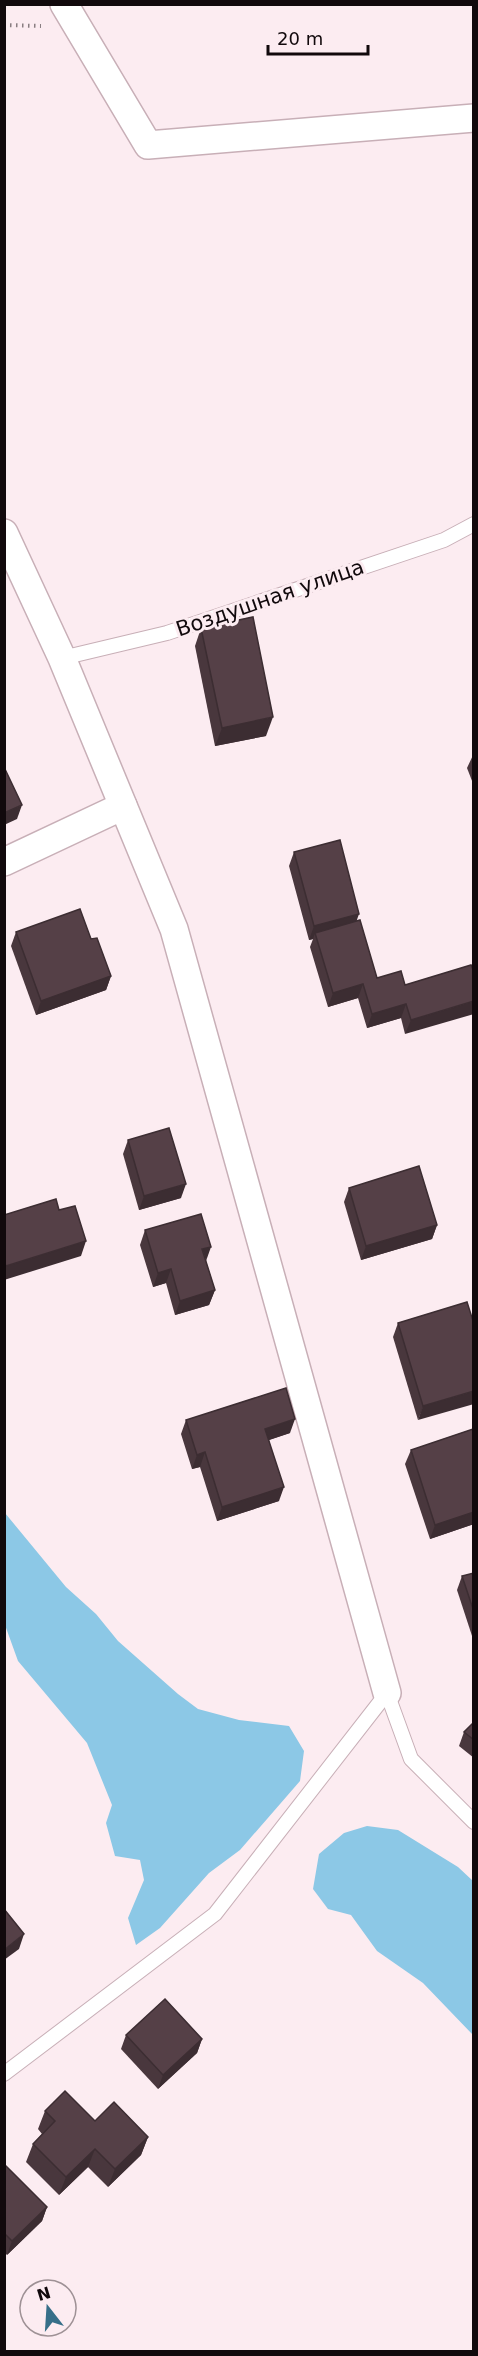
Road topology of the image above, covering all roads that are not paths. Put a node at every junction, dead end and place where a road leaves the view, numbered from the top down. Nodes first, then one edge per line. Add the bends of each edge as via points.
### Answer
1 (64, 4) edge
2 (474, 118) edge
3 (474, 524) edge
4 (4, 533) edge
5 (62, 658) junction
6 (123, 806) junction
7 (4, 862) edge
8 (387, 1694) junction
9 (474, 1822) edge
10 (4, 2074) edge

1 - 2 street via 148,145
3 - 5 lane, Воздушная улица via 444,540 167,633
4 - 5 street
5 - 6 street
6 - 7 street
6 - 8 street via 174,929
8 - 9 lane via 411,1759
8 - 10 lane via 214,1914

